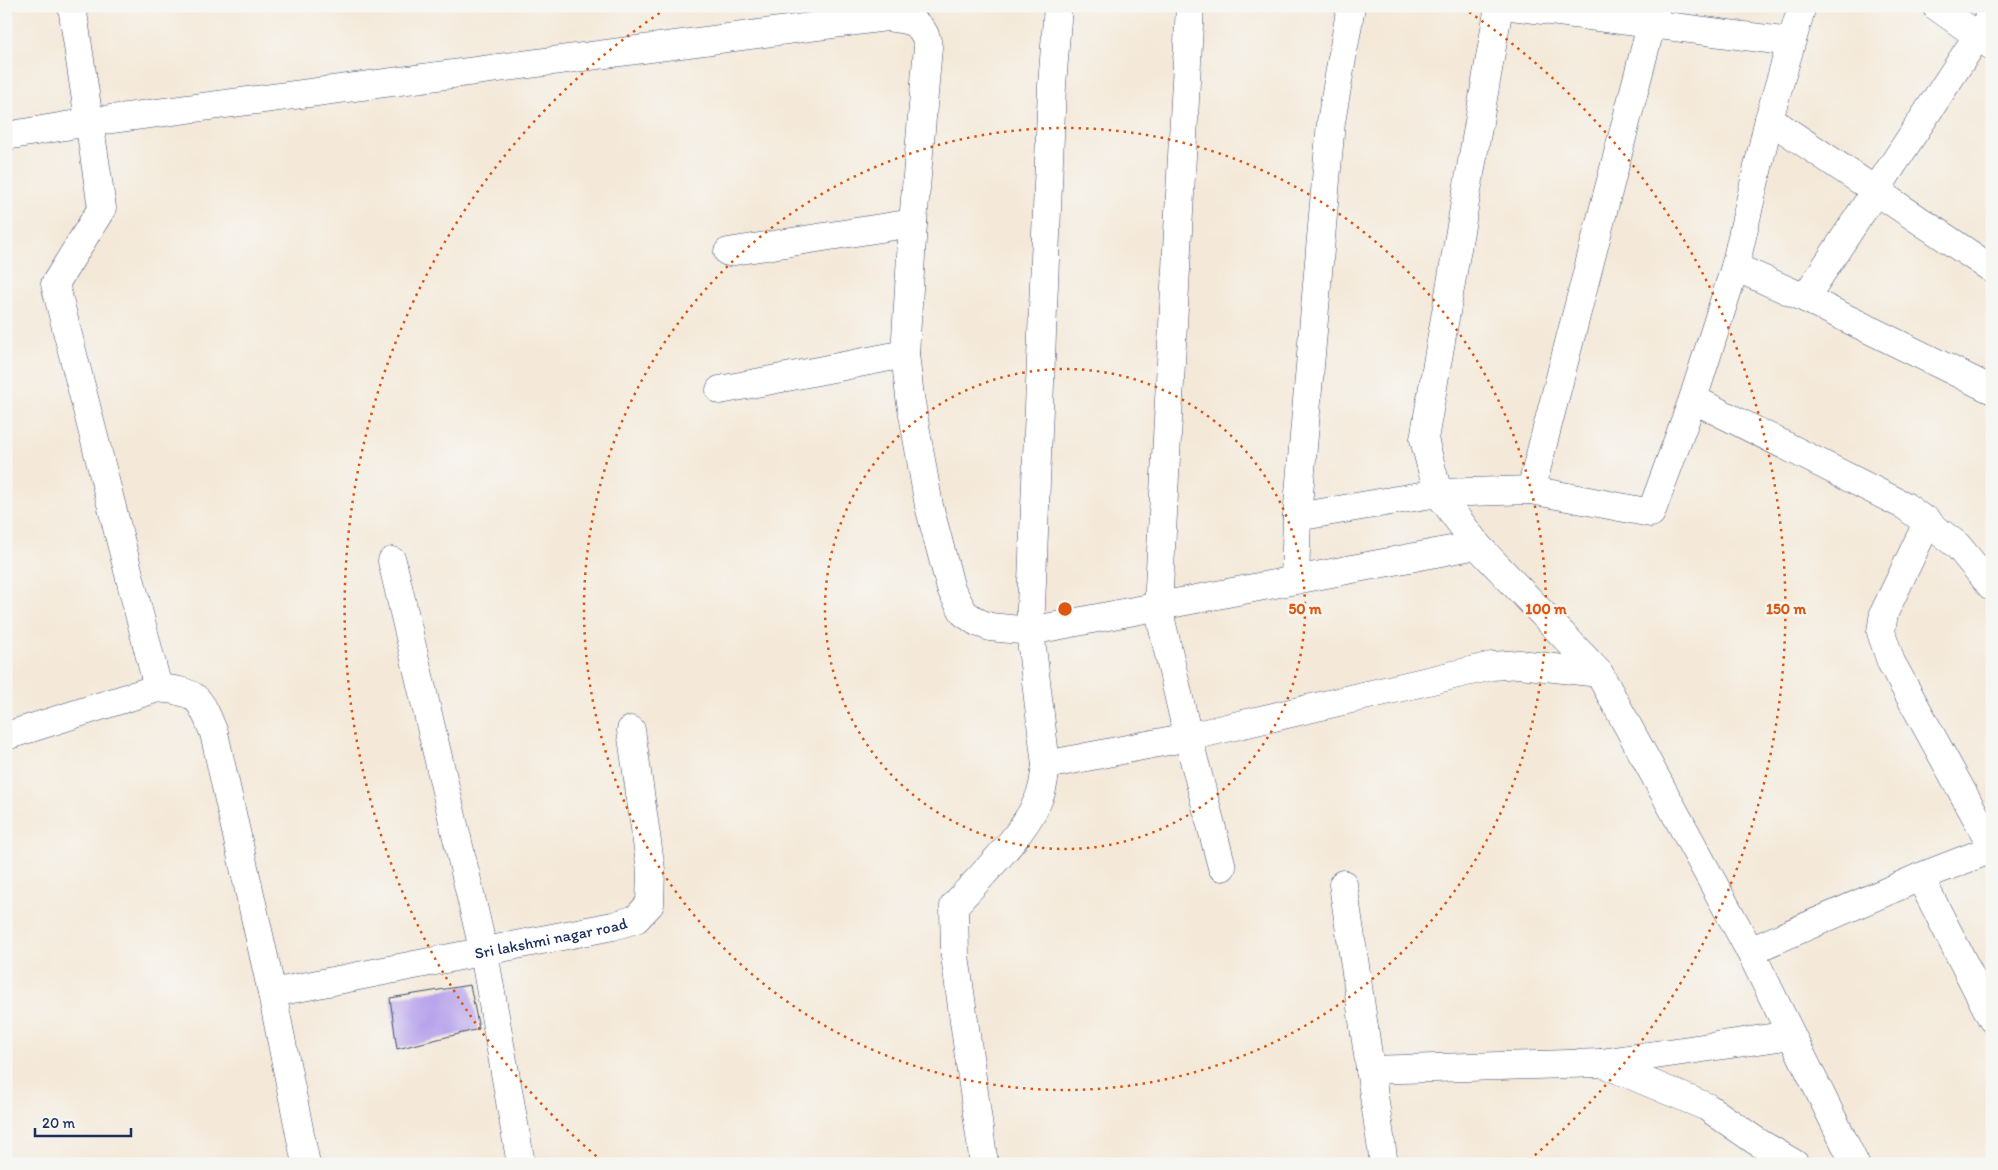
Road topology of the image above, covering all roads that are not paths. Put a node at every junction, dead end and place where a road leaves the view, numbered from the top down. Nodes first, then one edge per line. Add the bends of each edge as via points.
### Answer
1 (72, 6) edge
2 (1058, 6) edge
3 (1190, 6) edge
4 (1351, 6) edge
5 (1499, 6) edge
6 (1511, 6) edge
7 (1802, 6) edge
8 (1936, 6) edge
9 (1992, 14) edge
10 (1653, 15) edge
11 (1984, 41) edge
12 (1792, 42) junction
13 (1770, 118) junction
14 (90, 122) junction
15 (6, 136) edge
16 (1876, 191) junction
17 (913, 223) junction
18 (728, 252) dead end
19 (1735, 267) junction
20 (1992, 269) edge
21 (1805, 298) junction
22 (905, 354) junction
23 (1990, 389) dead end
24 (720, 390) dead end
25 (1693, 399) junction
26 (1531, 490) junction
27 (1438, 493) junction
28 (1298, 518) junction
29 (1928, 521) junction
30 (1478, 545) junction
31 (392, 561) dead end
32 (1295, 580) junction
33 (1992, 587) edge
34 (1158, 607) junction
35 (1030, 631) junction
36 (1599, 673) junction
37 (158, 688) junction
38 (631, 730) dead end
39 (6, 736) edge
40 (1188, 737) junction
41 (1046, 766) junction
42 (1992, 847) edge
43 (1222, 867) dead end
44 (1920, 877) junction
45 (1343, 884) dead end
46 (1750, 951) junction
47 (484, 953) junction
48 (272, 993) junction
49 (1992, 1018) edge
50 (1791, 1035) junction
51 (1601, 1063) junction
52 (1370, 1070) junction
53 (1850, 1162) edge
54 (306, 1164) edge
55 (522, 1164) edge
56 (984, 1164) edge
57 (1384, 1164) edge
58 (1795, 1164) edge

1 - 14 street
2 - 35 street
3 - 34 street
4 - 28 street via 1330,122
5 - 27 street via 1424,439
6 - 10 street
7 - 12 street
8 - 11 street
9 - 11 street
10 - 12 street
10 - 26 street
11 - 16 street
12 - 13 street
13 - 16 street
13 - 19 street
14 - 15 street
14 - 17 street via 876,18 904,19 918,25 927,35 928,47
14 - 37 street via 102,208 55,284
16 - 20 street
16 - 21 street
17 - 18 street
17 - 22 street
19 - 21 street
19 - 25 street
21 - 23 street
22 - 24 street
22 - 35 street via 929,506 951,589 964,613 977,622 990,627
25 - 26 street via 1650,513
25 - 29 street via 1905,506
26 - 27 street
27 - 28 street
27 - 30 street
28 - 32 street
29 - 33 street via 1957,545
29 - 42 street via 1884,613 1881,632 1892,662
30 - 32 street
30 - 36 street
31 - 47 street
32 - 34 street
34 - 35 street
34 - 40 street
35 - 41 street
36 - 40 street via 1519,664 1492,666
36 - 46 street
37 - 39 street
37 - 48 street via 185,691 203,705 214,732
38 - 47 street, Sri lakshmi nagar road via 651,870 650,904 636,919 613,926
40 - 41 street
40 - 43 street
41 - 56 street via 1042,790 1029,816 1006,849 954,906 955,956
42 - 44 street
44 - 46 street
44 - 49 street
45 - 52 street
46 - 50 street
47 - 48 street, Sri lakshmi nagar road
47 - 55 street
48 - 54 street
50 - 51 street
50 - 53 street
51 - 52 street
51 - 58 street via 1707,1106
52 - 57 street

